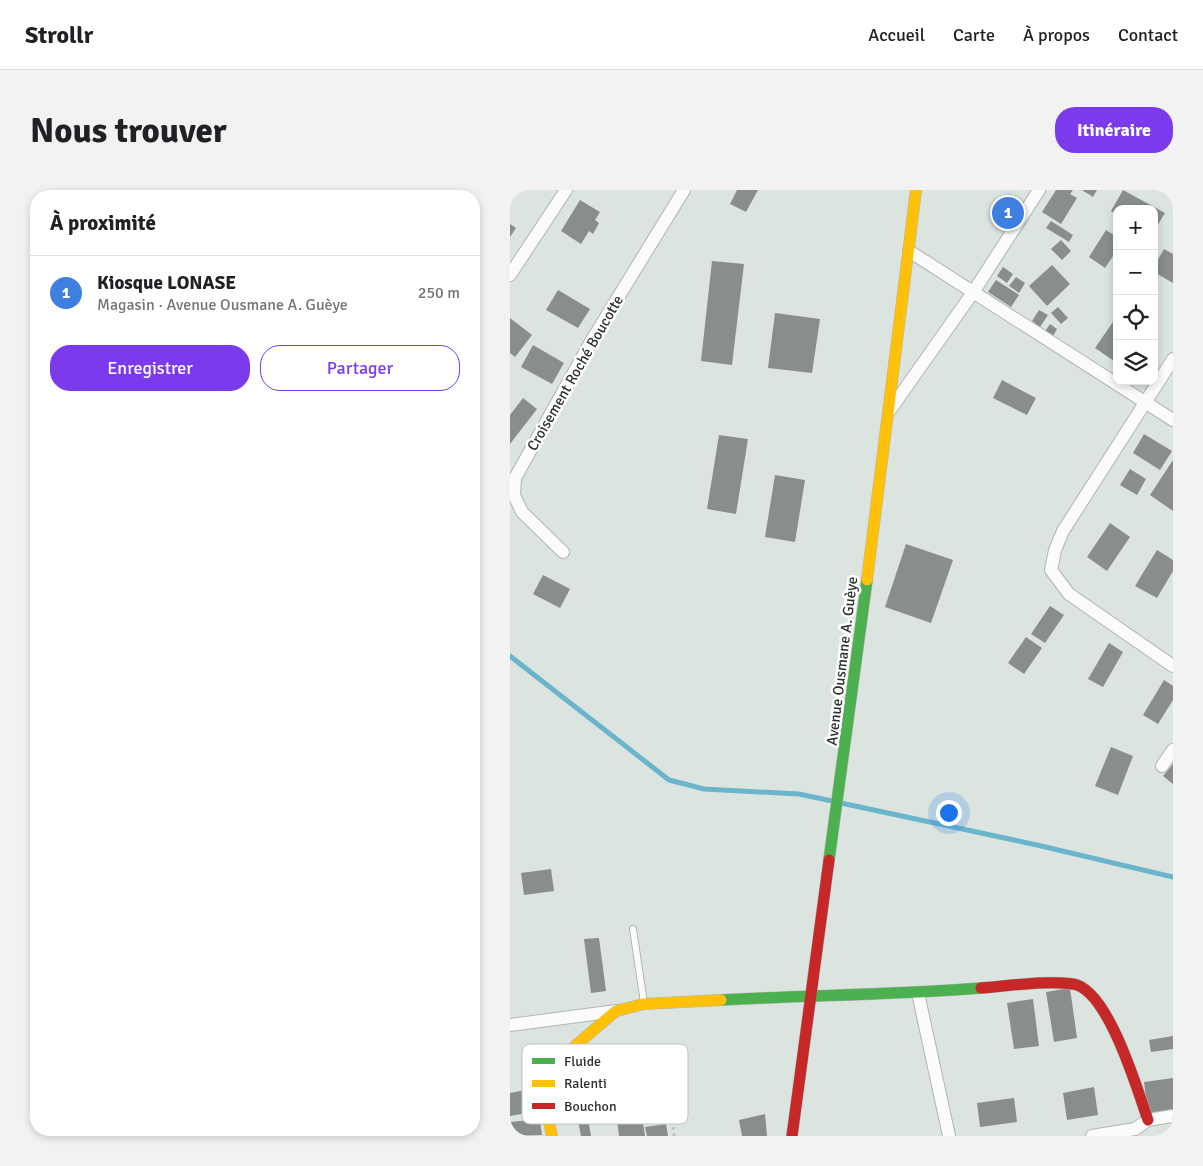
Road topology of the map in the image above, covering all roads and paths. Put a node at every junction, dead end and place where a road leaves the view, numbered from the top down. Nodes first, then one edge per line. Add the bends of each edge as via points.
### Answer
1 (566, 190) edge
2 (684, 190) edge
3 (916, 190) edge
4 (1039, 190) edge
5 (909, 251) junction
6 (510, 275) edge
7 (974, 291) junction
8 (1173, 359) edge
9 (1144, 402) junction
10 (890, 411) junction
11 (1173, 420) edge
12 (563, 552) dead end
13 (1173, 666) edge
14 (1173, 750) edge
15 (1162, 766) dead end
16 (633, 929) dead end
17 (918, 993) junction
18 (809, 995) junction
19 (644, 1004) junction
20 (616, 1011) junction
21 (510, 1025) edge
22 (577, 1044) edge
23 (1173, 1116) edge
24 (1148, 1120) junction
25 (1136, 1132) edge
26 (792, 1136) edge
27 (949, 1136) edge
28 (1092, 1136) edge

1 - 6 street
2 - 12 street, Croisement Roché Boucotte via 592,340 515,478 514,495 522,512
3 - 5 street, Avenue Ousmane A. Guèye
4 - 7 street
5 - 7 street
5 - 10 street, Avenue Ousmane A. Guèye
7 - 9 street
7 - 10 street
8 - 9 street
9 - 11 street
9 - 13 street via 1132,426 1063,531 1051,570 1069,594
10 - 18 street, Avenue Ousmane A. Guèye via 840,794
14 - 15 street
16 - 19 lane
17 - 18 street
17 - 24 street via 1033,984 1080,986 1099,1003 1121,1045
17 - 27 street
18 - 19 street
18 - 26 street, Avenue Ousmane A. Guèye
19 - 20 street
20 - 21 street
20 - 22 street
23 - 24 street
24 - 25 street
25 - 28 street

